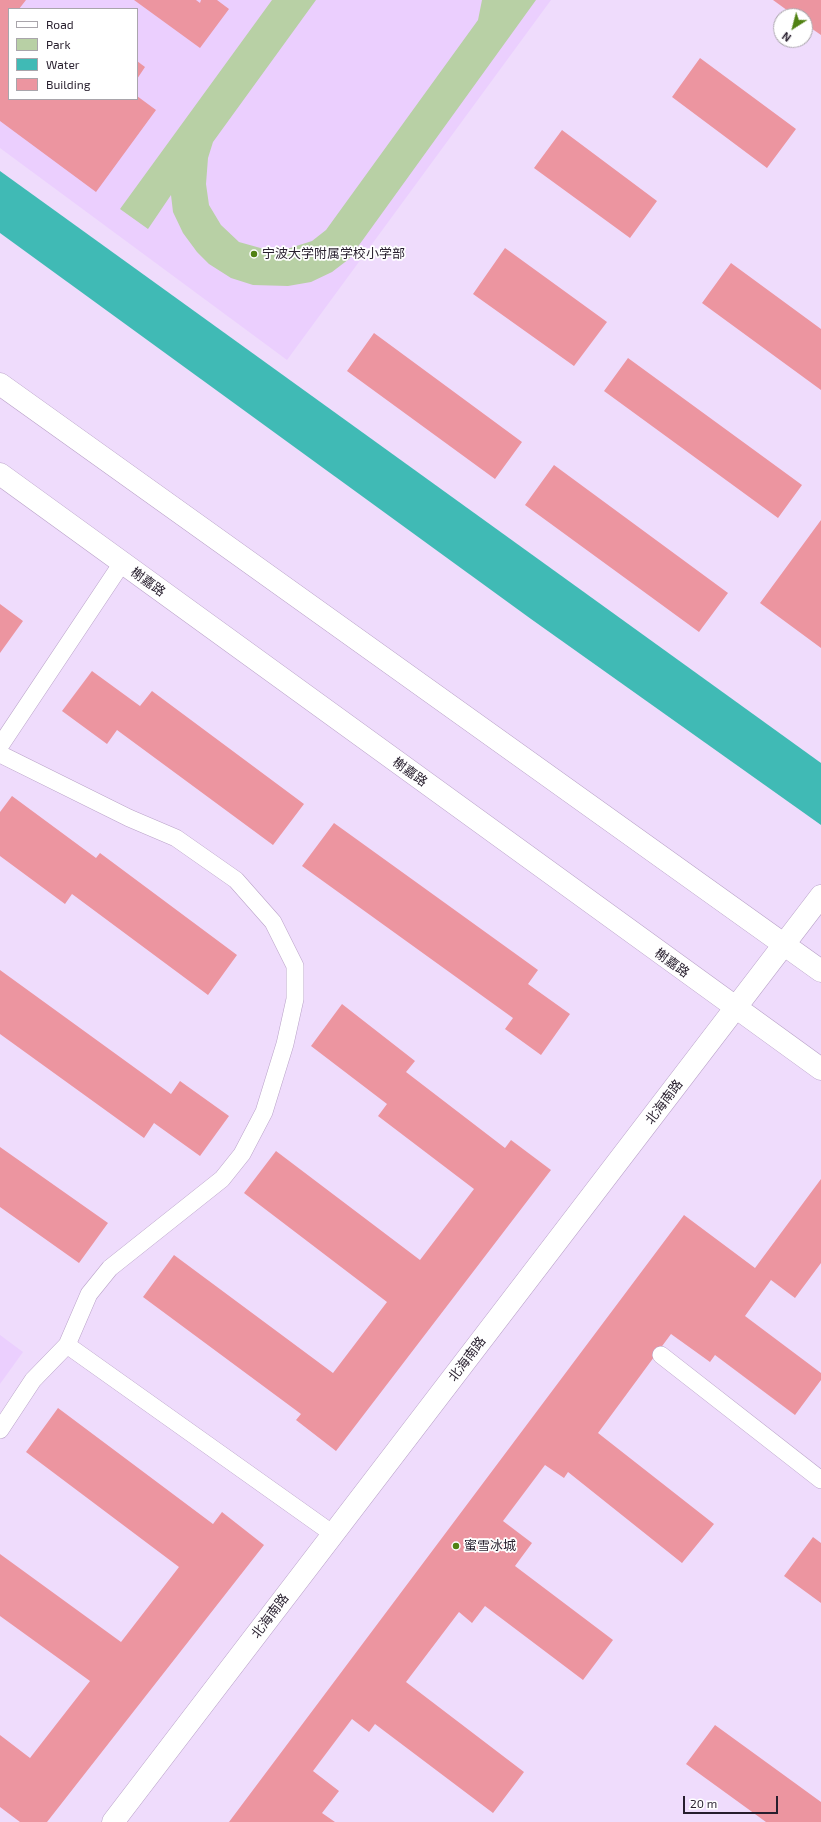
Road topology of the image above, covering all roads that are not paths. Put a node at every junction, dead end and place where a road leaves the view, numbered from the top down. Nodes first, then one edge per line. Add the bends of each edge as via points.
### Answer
1 (0, 384) edge
2 (0, 474) edge
3 (122, 563) junction
4 (0, 746) edge
5 (0, 754) edge
6 (821, 896) edge
7 (784, 944) junction
8 (821, 971) edge
9 (735, 1008) junction
10 (821, 1069) edge
11 (66, 1345) junction
12 (661, 1355) dead end
13 (0, 1430) edge
14 (821, 1480) edge
15 (333, 1534) junction
16 (113, 1822) edge

1 - 7 main road
2 - 3 main road, 榭嘉路
3 - 4 lane
3 - 9 main road, 榭嘉路
5 - 11 lane via 129,818 176,838 236,880 273,922 295,966 295,999 285,1044 264,1112 242,1154 222,1180 110,1268 89,1294
6 - 7 main road, 北海南路
7 - 8 main road
7 - 9 main road, 北海南路
9 - 10 main road, 榭嘉路
9 - 15 main road, 北海南路
11 - 13 lane via 33,1380
11 - 15 lane
12 - 14 lane
15 - 16 main road, 北海南路

